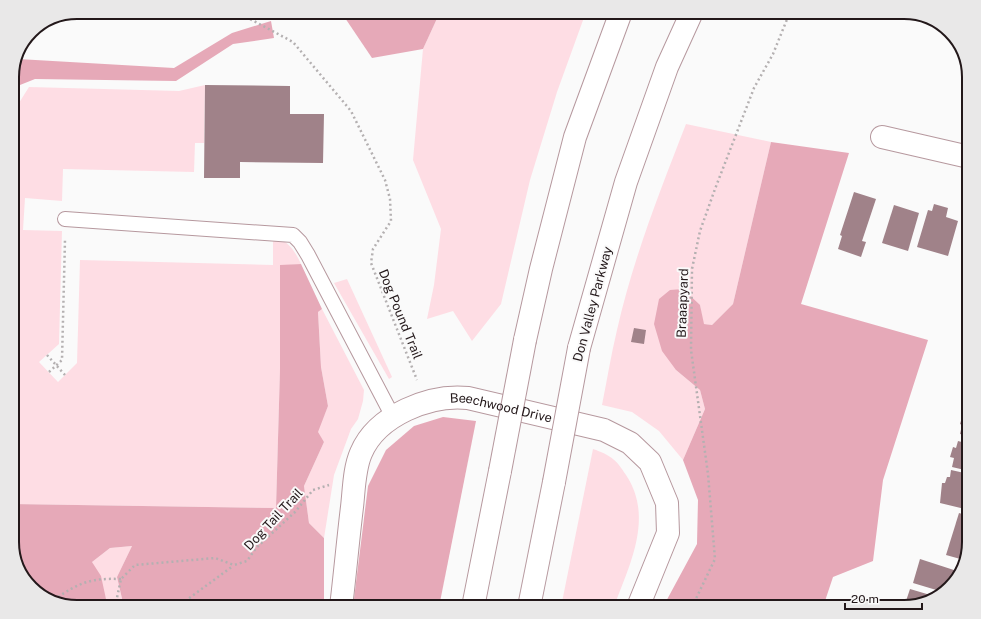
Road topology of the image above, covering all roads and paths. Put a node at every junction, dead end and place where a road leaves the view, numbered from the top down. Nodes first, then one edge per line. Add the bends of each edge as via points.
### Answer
1 (250, 19) edge
2 (618, 19) edge
3 (689, 19) edge
4 (787, 19) edge
5 (882, 137) dead end
6 (962, 155) edge
7 (65, 219) joint
8 (47, 355) dead end
9 (56, 366) junction
10 (49, 372) dead end
11 (65, 375) dead end
12 (426, 401) junction
13 (393, 417) junction
14 (354, 483) junction
15 (234, 565) junction
16 (121, 578) junction
17 (58, 597) edge
18 (116, 600) edge
19 (186, 600) edge
20 (342, 600) edge
21 (474, 600) edge
22 (530, 600) edge
23 (641, 600) edge
24 (695, 600) edge

1 - 12 path, Dog Pound Trail via 293,42 351,111 385,180 391,218 373,250 372,269
2 - 21 main road, bridge via 575,137 541,269
3 - 22 main road, Don Valley Parkway, bridge via 667,67 626,182 580,348
4 - 24 path, Braaapyard via 773,54 754,88 715,190 700,231 692,269 691,350 708,474 715,559
5 - 6 main road
7 - 9 path via 62,360
7 - 13 lane via 293,235 308,255
8 - 9 path
9 - 10 path
9 - 11 path
12 - 13 main road, Beechwood Drive
12 - 23 main road, Beechwood Drive via 468,398 604,430 630,443 650,462 667,503 668,533
13 - 14 main road, Beechwood Drive via 369,439 360,453
14 - 15 path, Dog Tail Trail via 330,485 313,490 295,512 256,548 247,562
14 - 20 main road, Beechwood Drive
15 - 16 path via 215,558 135,565
15 - 19 path, Dog Tail Trail
16 - 17 path via 98,578 72,587
16 - 18 path

